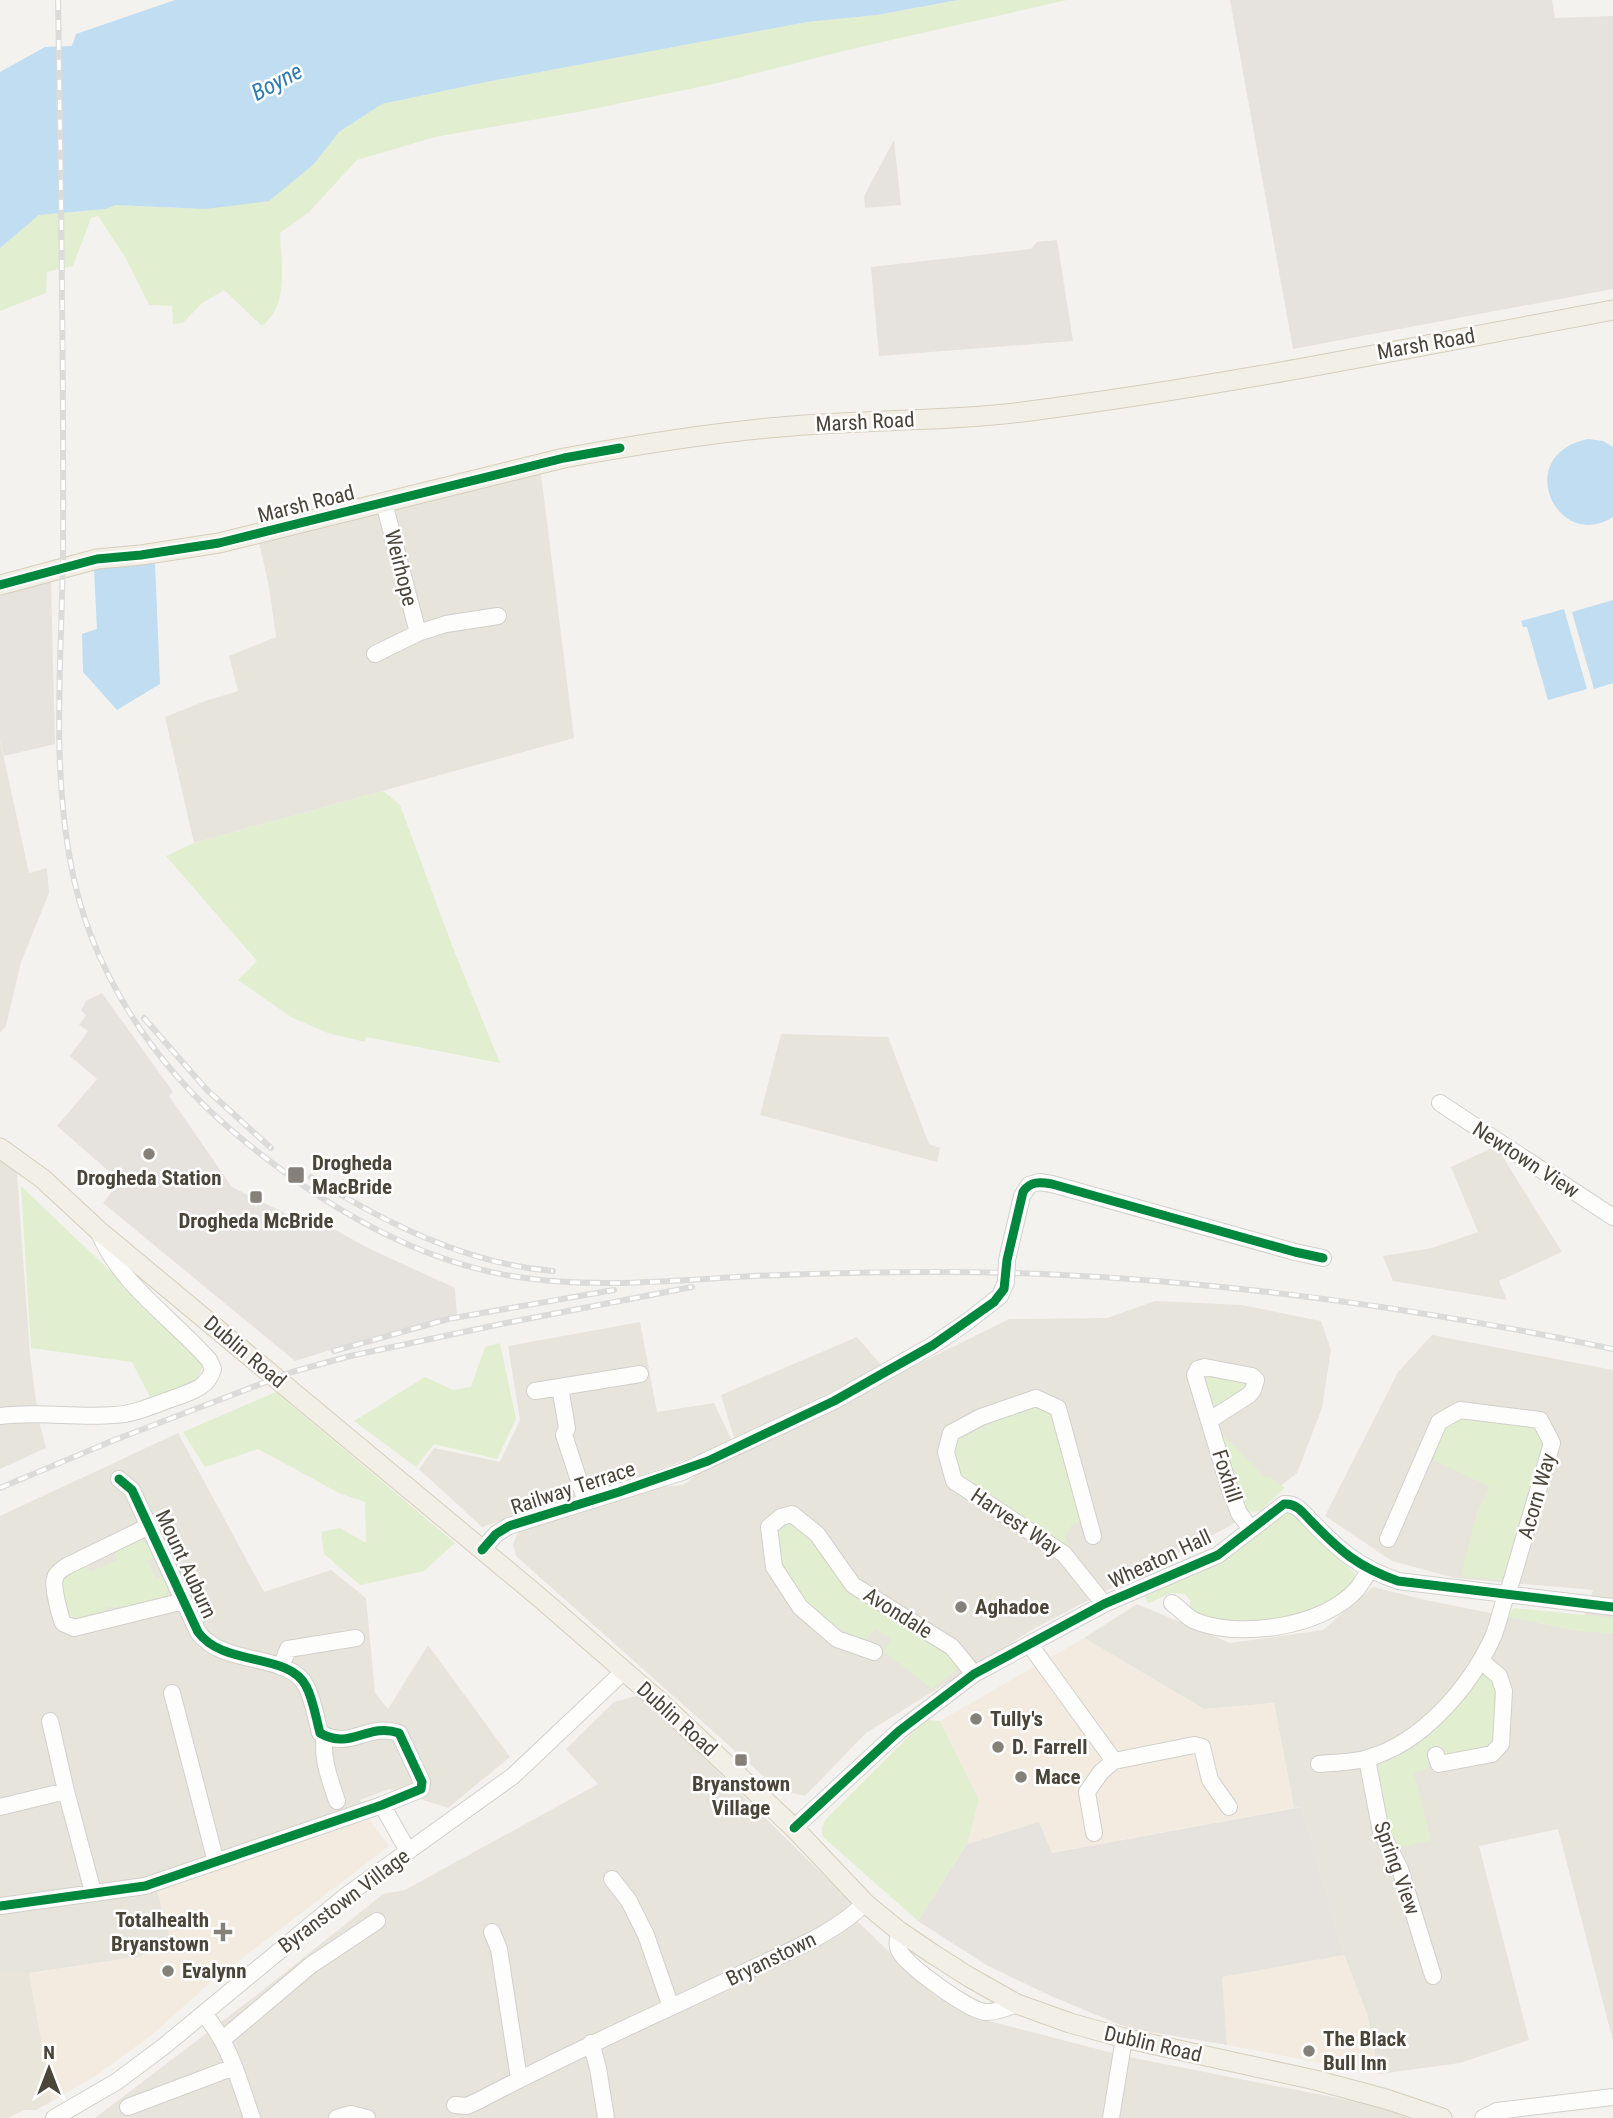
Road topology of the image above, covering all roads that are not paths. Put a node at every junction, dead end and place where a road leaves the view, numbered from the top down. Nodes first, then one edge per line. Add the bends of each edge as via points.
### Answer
1 (1613, 310) edge
2 (384, 503) junction
3 (0, 585) edge
4 (498, 615) dead end
5 (418, 633) junction
6 (375, 654) dead end
7 (1440, 1103) dead end
8 (0, 1148) edge
9 (1613, 1217) edge
10 (97, 1230) junction
11 (1323, 1258) dead end
12 (640, 1374) dead end
13 (560, 1387) junction
14 (535, 1391) dead end
15 (0, 1416) edge
16 (1209, 1420) dead end
17 (119, 1479) dead end
18 (586, 1502) junction
19 (149, 1526) junction
20 (1250, 1528) junction
21 (1093, 1536) dead end
22 (1388, 1539) dead end
23 (482, 1550) junction
24 (1369, 1571) junction
25 (1506, 1594) junction
26 (184, 1601) junction
27 (1172, 1603) dead end
28 (1104, 1604) junction
29 (1613, 1607) edge
30 (356, 1638) dead end
31 (1030, 1645) junction
32 (874, 1652) dead end
33 (1481, 1661) junction
34 (281, 1667) junction
35 (624, 1671) junction
36 (974, 1674) junction
37 (172, 1693) dead end
38 (50, 1721) dead end
39 (325, 1736) junction
40 (1436, 1755) dead end
41 (1367, 1759) junction
42 (1114, 1761) junction
43 (1319, 1763) dead end
44 (66, 1791) junction
45 (337, 1801) dead end
46 (382, 1805) junction
47 (0, 1807) edge
48 (1229, 1807) dead end
49 (794, 1828) junction
50 (1094, 1833) dead end
51 (408, 1852) junction
52 (216, 1862) junction
53 (612, 1879) dead end
54 (93, 1892) junction
55 (866, 1903) junction
56 (0, 1906) edge
57 (377, 1922) dead end
58 (492, 1932) dead end
59 (1433, 1976) dead end
60 (671, 2007) junction
61 (204, 2014) junction
62 (1124, 2038) junction
63 (223, 2039) junction
64 (591, 2043) junction
65 (234, 2067) junction
66 (519, 2079) junction
67 (1613, 2097) edge
68 (455, 2105) dead end
69 (128, 2107) dead end
70 (73, 2113) edge
71 (54, 2118) edge
72 (252, 2118) edge
73 (337, 2118) edge
74 (367, 2118) edge
75 (606, 2118) edge
76 (1111, 2118) edge
77 (1442, 2118) edge
78 (1483, 2118) edge

1 - 2 main road, Marsh Road via 1031,411 976,418 779,427 620,448
2 - 3 main road, Marsh Road via 219,543 97,559
2 - 5 street, Weirhope
4 - 5 street, Weirhope
5 - 6 street, Weirhope
7 - 9 street, Newtown View
8 - 10 main road, Dublin Road
10 - 15 street via 121,1271 209,1360 214,1369 211,1378 203,1386 139,1411
10 - 23 main road, Dublin Road
11 - 18 street, Railway Terrace, bridge via 1052,1184 1029,1185 1022,1196 1004,1289 933,1345 834,1401 682,1472
12 - 13 street
13 - 14 street
13 - 18 street via 564,1435
16 - 20 street, Foxhill via 1239,1513
17 - 19 street, Mount Auburn via 132,1490
18 - 23 street, Railway Terrace via 509,1526
19 - 26 street, Mount Auburn
19 - 26 street, Mount Auburn via 58,1573 54,1585 63,1623 74,1629
20 - 24 street, Wheaton Hall via 1292,1503
20 - 28 street, Wheaton Hall via 1218,1555
21 - 28 street, Harvest Way via 1058,1408 1037,1398 981,1417 951,1433 946,1452 954,1481 1064,1554
22 - 25 street, Acorn Way via 1440,1422 1460,1410 1540,1420 1552,1443
23 - 35 main road, Dublin Road
24 - 25 street, Wheaton Hall via 1398,1581
24 - 27 street via 1342,1602 1316,1615 1247,1631 1217,1629 1191,1619
25 - 29 street, Wheaton Hall
25 - 33 street
26 - 34 street, Mount Auburn via 206,1644
28 - 31 street, Wheaton Hall
30 - 34 street via 288,1649
31 - 36 street, Wheaton Hall
31 - 42 street
32 - 36 street, Avondale via 837,1639 800,1607 774,1567 769,1527 781,1517 792,1514 809,1527 853,1585 952,1647
33 - 40 street via 1499,1676 1504,1691 1501,1744 1492,1754 1439,1763
33 - 41 street via 1434,1720 1404,1743
34 - 39 street, Mount Auburn via 306,1685 320,1733
35 - 49 main road, Dublin Road
35 - 51 street, Byranstown Village via 513,1776
36 - 49 street, Wheaton Hall via 899,1731
37 - 52 street
38 - 44 street
39 - 45 street via 326,1767
39 - 46 street via 349,1739 388,1730 398,1734 422,1782 421,1789
41 - 43 street
41 - 59 street, Spring View via 1381,1832 1401,1869
42 - 48 street via 1202,1747 1210,1780
42 - 50 street via 1087,1792
44 - 47 street
44 - 54 street
46 - 51 street
46 - 52 street
49 - 55 main road, Dublin Road
51 - 61 street, Byranstown Village via 338,1902
52 - 54 street via 145,1886
53 - 60 street via 646,1935
54 - 56 street
55 - 60 street, Bryanstown via 837,1926
55 - 62 main road, Dublin Road via 899,1931 1017,2004
57 - 63 street via 311,1965
58 - 66 street via 499,1949
60 - 64 street
61 - 63 street
61 - 70 street, Byranstown Village
62 - 76 street
62 - 77 main road, Dublin Road via 1315,2080
63 - 65 street
64 - 66 street
64 - 75 street
65 - 69 street
65 - 72 street
66 - 68 street via 467,2106
67 - 78 street via 1497,2111
70 - 71 street, Byranstown Village
73 - 74 street via 351,2114

